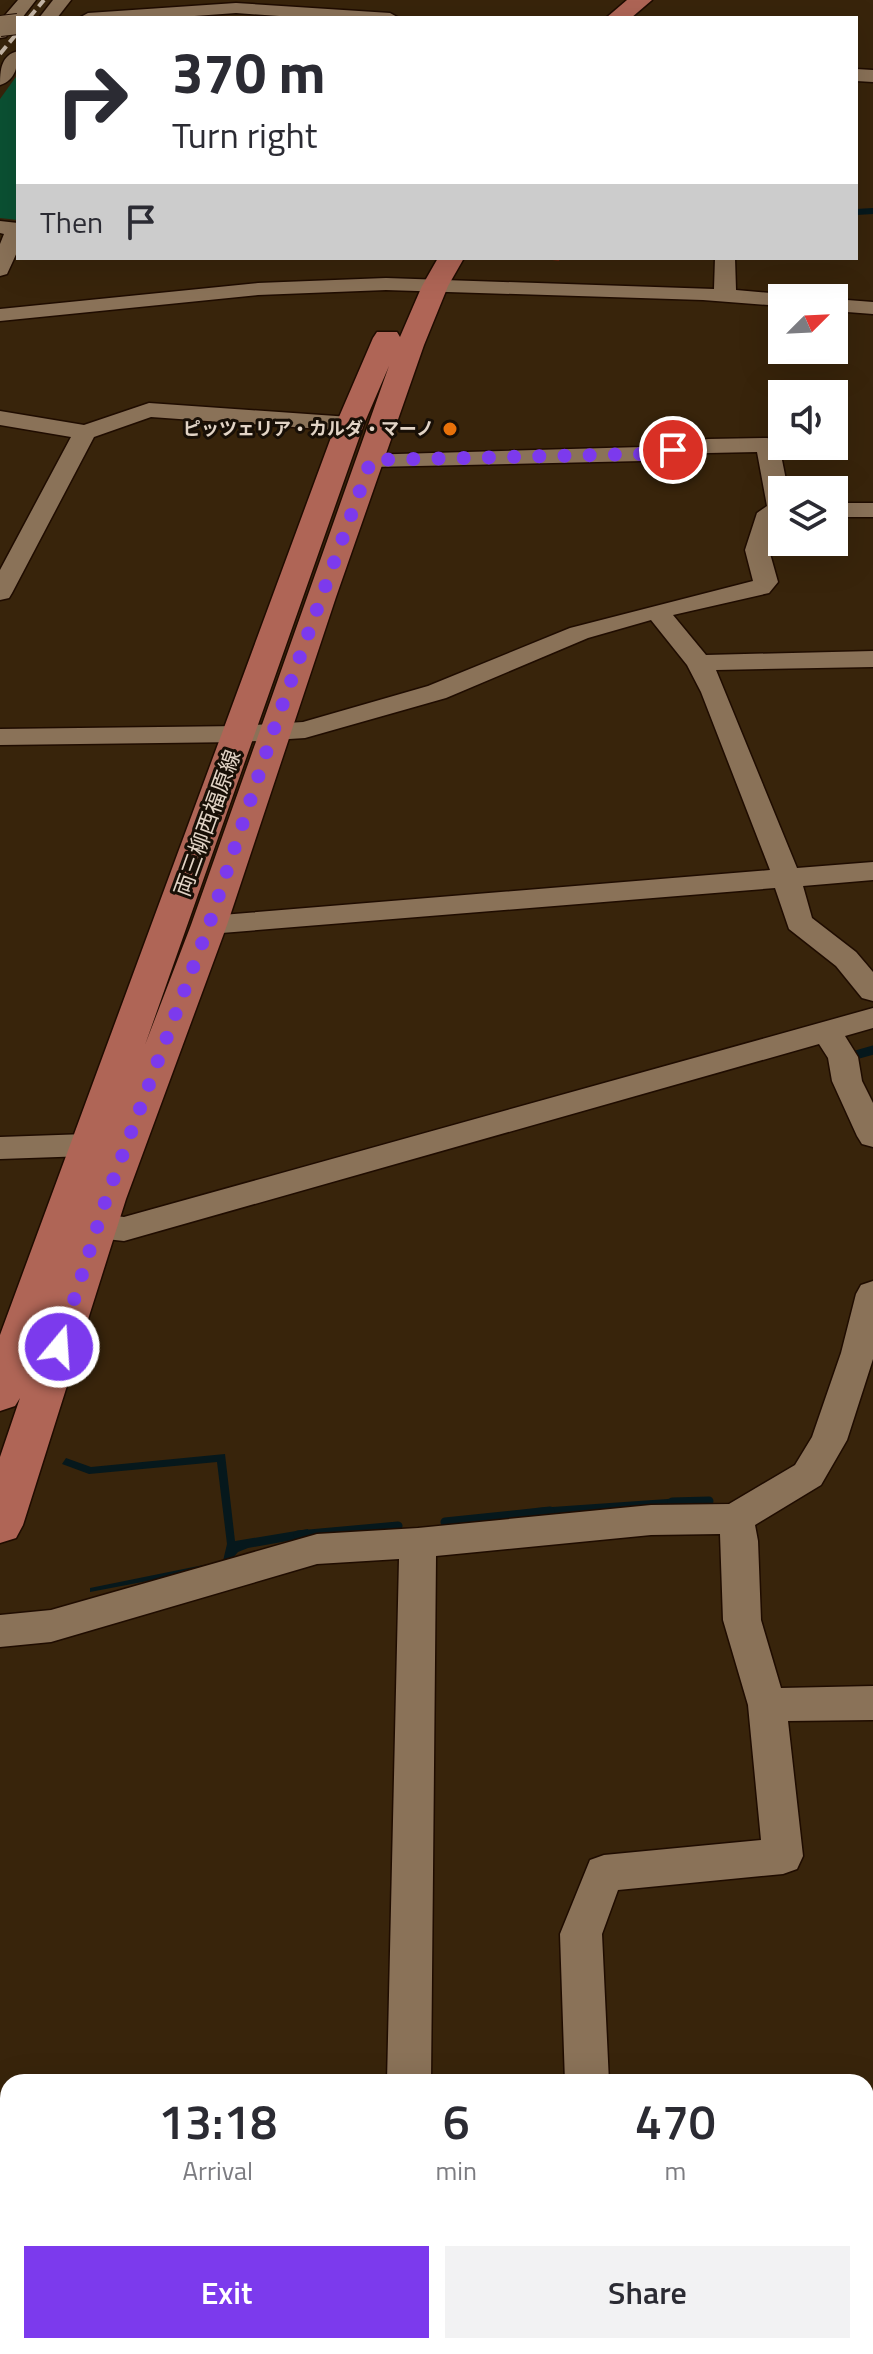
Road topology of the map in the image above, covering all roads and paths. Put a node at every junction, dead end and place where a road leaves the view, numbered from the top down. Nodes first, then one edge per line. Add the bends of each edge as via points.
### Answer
1 (62, 0) edge
2 (641, 0) edge
3 (667, 0) edge
4 (16, 13) edge
5 (379, 13) edge
6 (50, 16) edge
7 (118, 16) edge
8 (620, 16) edge
9 (649, 16) edge
10 (0, 26) edge
11 (0, 33) edge
12 (16, 59) edge
13 (0, 79) edge
14 (0, 227) edge
15 (725, 260) edge
16 (0, 270) edge
17 (431, 272) edge
18 (725, 296) junction
19 (768, 299) edge
20 (848, 306) edge
21 (873, 308) edge
22 (0, 315) edge
23 (0, 418) edge
24 (350, 424) junction
25 (85, 432) junction
26 (371, 460) junction
27 (774, 476) edge
28 (848, 510) edge
29 (873, 510) edge
30 (768, 516) edge
31 (4, 578) edge
32 (657, 611) junction
33 (873, 659) edge
34 (699, 663) junction
35 (256, 733) junction
36 (0, 737) edge
37 (873, 871) edge
38 (787, 879) junction
39 (209, 925) junction
40 (873, 991) edge
41 (873, 1018) edge
42 (825, 1030) junction
43 (873, 1136) edge
44 (87, 1145) junction
45 (0, 1148) edge
46 (125, 1149) junction
47 (81, 1220) junction
48 (873, 1294) edge
49 (866, 1354) edge
50 (0, 1394) edge
51 (735, 1519) junction
52 (0, 1525) edge
53 (418, 1543) junction
54 (0, 1631) edge
55 (873, 1703) edge
56 (767, 1705) junction
57 (409, 2074) edge
58 (587, 2074) edge

1 - 6 street
2 - 8 main road
3 - 9 main road
4 - 10 street, bridge
4 - 11 street
5 - 7 street via 236,8
12 - 13 street
14 - 16 street via 16,229
15 - 18 street
17 - 18 street
17 - 22 street
17 - 24 main road, 両三柳西福原線
17 - 26 main road, 両三柳西福原線
18 - 19 street
20 - 21 street
23 - 25 street
24 - 25 street via 149,410
24 - 35 main road, 両三柳西福原線
25 - 31 street
26 - 27 street via 642,454 767,445
26 - 35 main road, 両三柳西福原線
28 - 29 street
30 - 32 street via 757,550 766,582 760,588
32 - 34 street
32 - 35 street via 579,633 437,692 305,730
33 - 34 street
34 - 38 street
35 - 36 street
35 - 39 main road, 両三柳西福原線
35 - 44 main road, 両三柳西福原線
37 - 38 street
38 - 39 street
38 - 40 street via 799,922 846,959
39 - 46 main road, 両三柳西福原線
41 - 42 street
42 - 43 street via 843,1057 847,1081
42 - 47 street via 124,1229
44 - 45 street
44 - 46 street
44 - 47 main road, 両三柳西福原線
46 - 47 main road, 両三柳西福原線
47 - 50 main road, 両三柳西福原線
47 - 52 main road, 両三柳西福原線
48 - 49 street
49 - 51 street via 808,1475
51 - 53 street via 651,1520
51 - 56 street via 742,1620
53 - 54 street via 317,1549 51,1626
53 - 57 street
55 - 56 street
56 - 58 street via 783,1856 604,1873 581,1934

